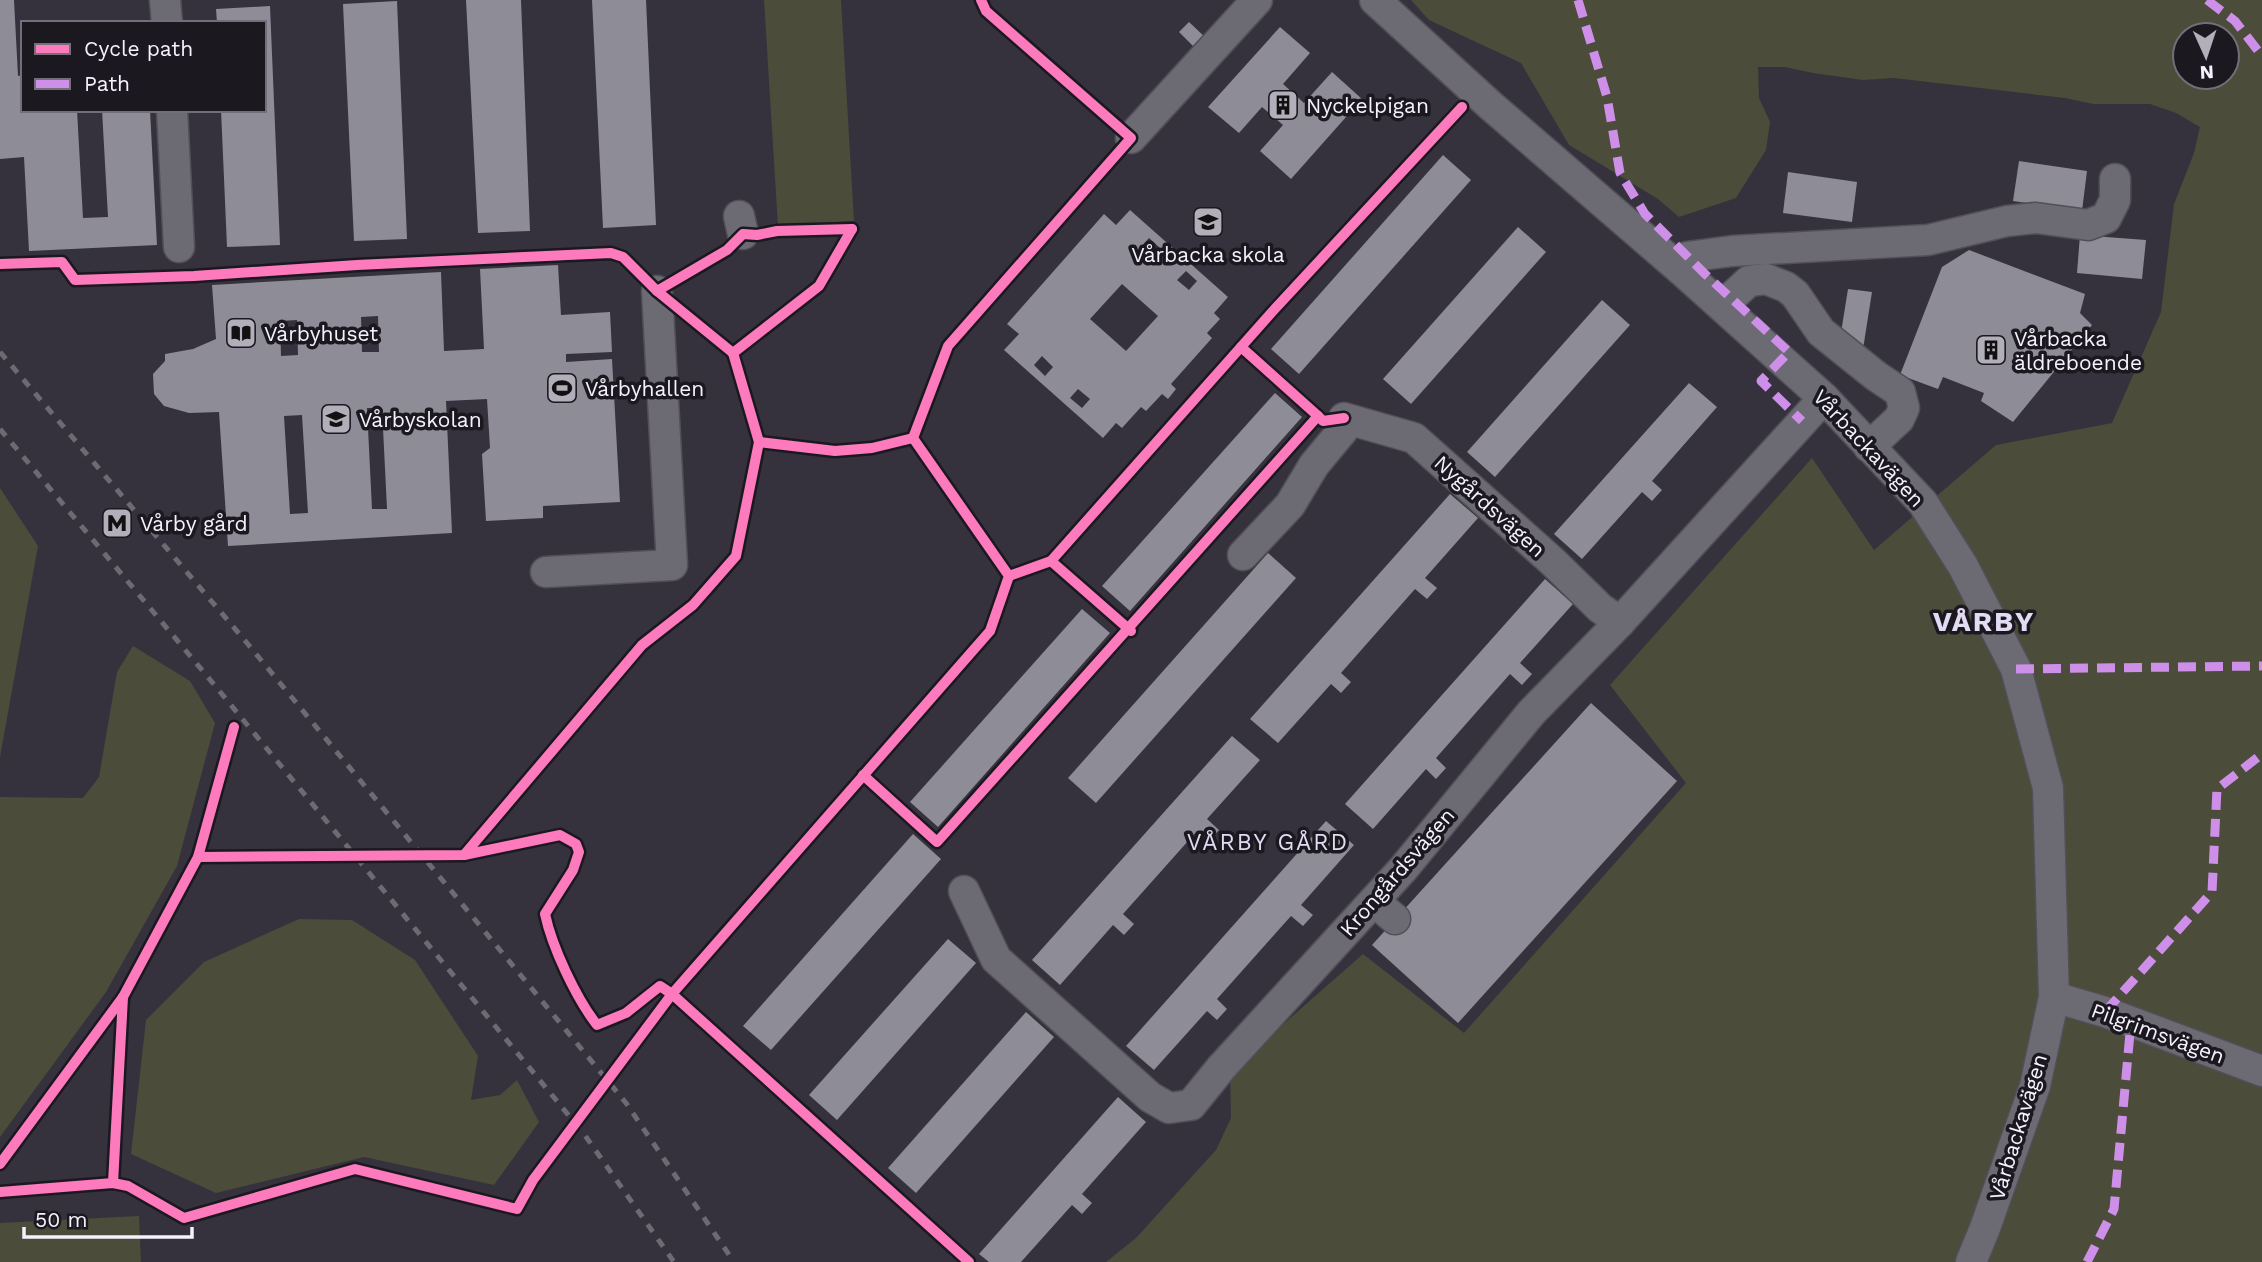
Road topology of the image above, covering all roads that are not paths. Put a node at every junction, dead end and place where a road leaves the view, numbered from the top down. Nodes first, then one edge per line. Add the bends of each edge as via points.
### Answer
1 (165, 0) edge
2 (1257, 0) edge
3 (1375, 0) edge
4 (167, 21) edge
5 (172, 112) edge
6 (1131, 138) dead end
7 (2115, 179) dead end
8 (179, 247) dead end
9 (1680, 269) junction
10 (657, 291) dead end
11 (1722, 306) junction
12 (1824, 398) junction
13 (1870, 447) junction
14 (1243, 555) dead end
15 (546, 572) dead end
16 (1620, 622) junction
17 (964, 891) dead end
18 (2054, 998) junction
19 (2262, 1070) edge
20 (1971, 1262) edge

1 - 4 street
2 - 6 street
3 - 9 street, Vårbackavägen
5 - 8 street
7 - 9 street via 2115,200 2106,218 2088,225 2017,220 1928,240 1687,257
9 - 11 street, Vårbackavägen
10 - 15 street via 672,565
11 - 12 street, Vårbackavägen
11 - 13 street via 1749,281 1766,279 1786,287 1821,332 1900,392 1904,408 1899,419
12 - 13 street, Vårbackavägen
12 - 16 street, Krongårdsvägen
13 - 18 street, Vårbackavägen via 1923,503 1963,566 2016,669 2048,788
14 - 16 street, Nygårdsvägen via 1290,505 1343,430 1344,418 1414,438
16 - 17 street, Krongårdsvägen via 1531,713 1403,869 1384,910 1221,1068 1191,1105 1169,1108 1150,1097 996,959
18 - 19 street, Pilgrimsvägen
18 - 20 street, Vårbackavägen via 2035,1086

